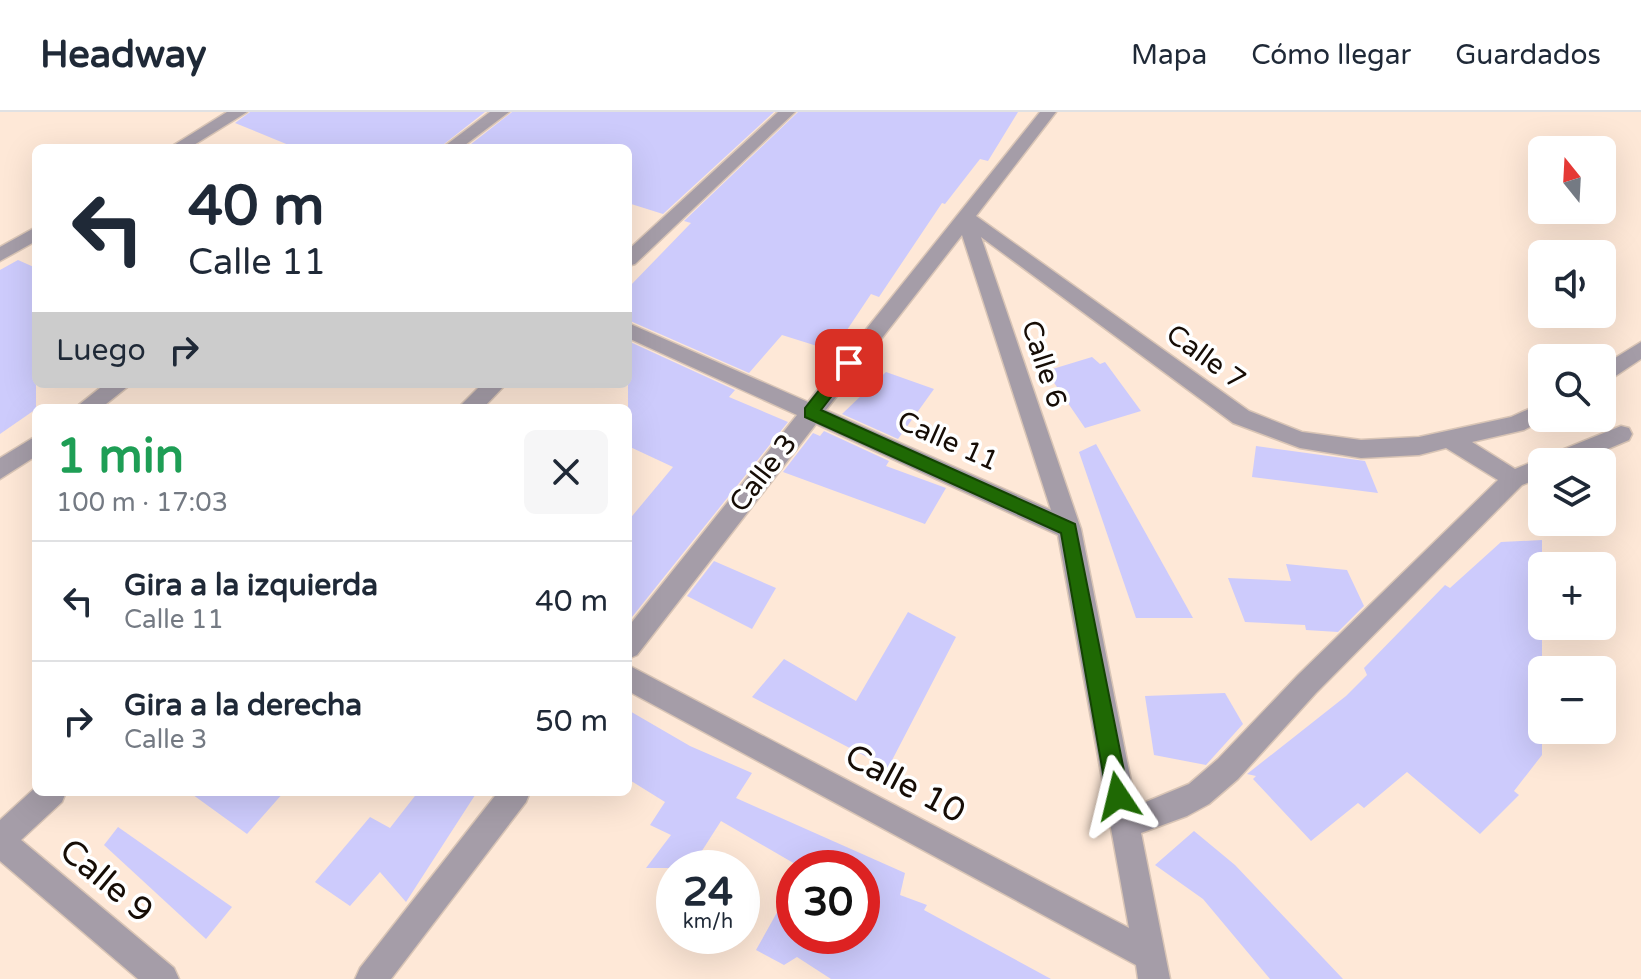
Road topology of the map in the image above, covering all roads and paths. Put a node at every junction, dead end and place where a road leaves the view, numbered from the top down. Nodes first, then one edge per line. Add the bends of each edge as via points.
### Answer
1 (239, 112) edge
2 (501, 112) edge
3 (787, 112) edge
4 (1048, 112) edge
5 (189, 144) edge
6 (456, 144) edge
7 (965, 217) junction
8 (32, 235) edge
9 (0, 255) edge
10 (632, 256) edge
11 (632, 332) edge
12 (1641, 349) edge
13 (1616, 367) edge
14 (114, 388) edge
15 (491, 388) edge
16 (92, 404) edge
17 (473, 404) edge
18 (811, 412) junction
19 (1528, 418) edge
20 (1621, 434) dead end
21 (1449, 439) junction
22 (32, 447) edge
23 (1588, 448) edge
24 (0, 470) edge
25 (1528, 473) edge
26 (1514, 479) junction
27 (1069, 529) junction
28 (632, 642) edge
29 (632, 679) edge
30 (48, 796) edge
31 (513, 796) edge
32 (1124, 825) junction
33 (0, 841) edge
34 (1151, 967) edge
35 (163, 979) edge
36 (371, 979) edge

1 - 5 street
2 - 6 street
3 - 10 street
4 - 7 street, Calle 3
7 - 18 street, Calle 3
7 - 21 street, Calle 7 via 1241,417 1300,440 1361,449
7 - 27 street, Calle 6
8 - 9 street
11 - 18 street, Calle 11
12 - 13 street
14 - 16 street
15 - 17 street
18 - 27 street, Calle 11
18 - 28 street, Calle 3
19 - 21 street, Calle 7
20 - 23 street
21 - 26 street
22 - 24 street
25 - 26 street
26 - 32 street via 1228,769 1177,806
27 - 32 street, Calle 6
29 - 34 street, Calle 10
30 - 33 street
31 - 36 street
32 - 34 street, Calle 6
33 - 35 street, Calle 9

